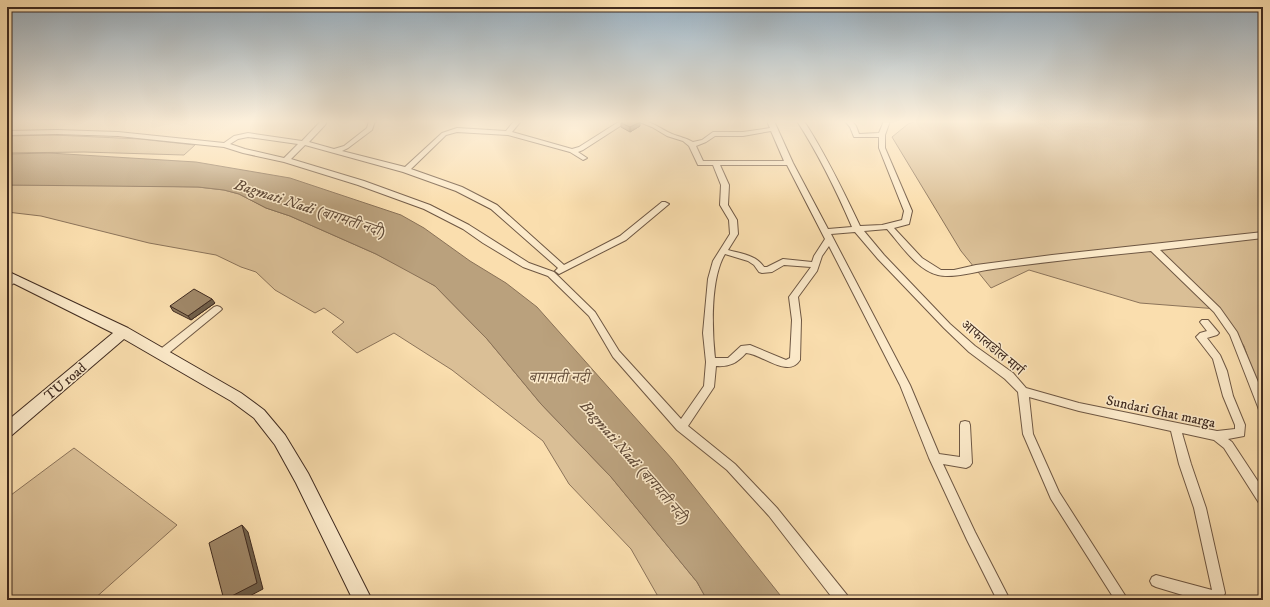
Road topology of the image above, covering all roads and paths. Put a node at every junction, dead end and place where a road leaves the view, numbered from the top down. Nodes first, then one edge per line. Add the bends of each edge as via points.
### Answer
1 (238, 149) edge
2 (298, 149) edge
3 (327, 149) edge
4 (338, 149) edge
5 (428, 149) edge
6 (566, 149) edge
7 (579, 149) edge
8 (694, 149) edge
9 (783, 149) edge
10 (818, 149) edge
11 (882, 149) edge
12 (333, 151) junction
13 (572, 151) junction
14 (583, 158) dead end
15 (286, 160) junction
16 (716, 163) junction
17 (789, 163) junction
18 (406, 170) junction
19 (665, 204) dead end
20 (888, 228) junction
21 (858, 229) junction
22 (1263, 235) edge
23 (827, 236) junction
24 (1153, 248) junction
25 (723, 251) junction
26 (816, 265) junction
27 (564, 269) junction
28 (551, 274) junction
29 (10, 280) edge
30 (217, 309) dead end
31 (1205, 322) dead end
32 (123, 332) junction
33 (161, 354) junction
34 (711, 362) junction
35 (1023, 391) junction
36 (1263, 407) edge
37 (965, 425) dead end
38 (682, 427) junction
39 (1175, 427) junction
40 (7, 430) edge
41 (1217, 436) junction
42 (935, 458) junction
43 (1263, 499) edge
44 (1156, 581) dead end
45 (363, 600) edge
46 (842, 600) edge
47 (1004, 600) edge
48 (1122, 600) edge

1 - 15 street
2 - 15 street
3 - 12 street
4 - 12 street
5 - 18 street
6 - 13 street
7 - 13 street
8 - 16 street via 701,163
9 - 17 street
10 - 21 street, आफालडोल मार्ग
11 - 20 street via 908,211 906,222
12 - 18 street
13 - 14 street
15 - 28 street via 361,182 427,207 466,227 526,265
16 - 17 street
16 - 25 street via 725,185 724,205 733,220 734,234
17 - 23 street
18 - 27 street via 459,189 494,207
19 - 27 street via 623,238
20 - 21 street
20 - 24 street via 919,260 940,273
21 - 23 street
21 - 35 street, आफालडोल मार्ग via 947,326 972,349 1009,376
22 - 24 street
23 - 26 street
23 - 42 street via 905,385
24 - 36 street via 1217,310 1234,334
25 - 26 street via 751,259 762,270 769,270 783,262
25 - 34 street via 717,261 709,300 708,333
26 - 34 street via 793,297 798,317 794,360 791,363 785,364 750,349 744,349 729,363
27 - 28 street
28 - 38 street via 592,314 616,354
29 - 32 main road
30 - 33 street
31 - 41 street via 1214,333 1201,337 1217,358 1240,425 1240,433
32 - 33 main road
32 - 40 main road, TU road
33 - 45 main road via 236,396 259,414 280,440 302,478
34 - 38 street via 709,387
35 - 39 street, Sundari Ghat marga via 1079,407
35 - 48 street, आफालडोल मार्ग via 1028,434 1055,495
37 - 42 street via 966,463
38 - 46 street via 731,467 774,512
39 - 41 street, Sundari Ghat marga
39 - 44 street via 1200,508 1219,593 1216,597 1207,596
41 - 43 street, Sundari Ghat marga via 1228,445
42 - 47 street

